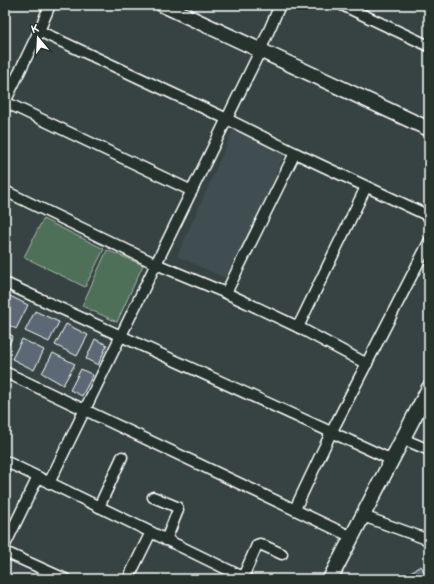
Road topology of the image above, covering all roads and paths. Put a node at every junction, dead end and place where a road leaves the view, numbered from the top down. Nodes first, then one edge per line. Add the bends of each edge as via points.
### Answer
1 (50, 5) edge
2 (163, 5) edge
3 (280, 5) edge
4 (342, 5) edge
5 (39, 31) junction
6 (429, 46) edge
7 (260, 50) junction
8 (5, 102) edge
9 (227, 119) junction
10 (429, 129) edge
11 (296, 154) junction
12 (366, 187) junction
13 (5, 191) edge
14 (192, 191) junction
15 (429, 216) edge
16 (429, 242) edge
17 (156, 264) junction
18 (5, 283) edge
19 (226, 293) junction
20 (298, 327) junction
21 (121, 336) junction
22 (367, 364) junction
23 (5, 372) edge
24 (429, 388) edge
25 (85, 410) junction
26 (331, 433) junction
27 (403, 439) junction
28 (429, 450) edge
29 (122, 457) dead end
30 (392, 460) junction
31 (5, 461) edge
32 (38, 477) junction
33 (49, 482) junction
34 (153, 497) dead end
35 (99, 507) junction
36 (295, 510) junction
37 (363, 516) junction
38 (151, 532) junction
39 (352, 537) junction
40 (166, 540) junction
41 (429, 540) edge
42 (5, 545) edge
43 (5, 552) edge
44 (282, 554) dead end
45 (58, 578) edge
46 (245, 578) edge
47 (128, 579) edge
48 (330, 579) edge

1 - 5 street
2 - 7 street
3 - 7 street
4 - 6 street
5 - 8 street
5 - 9 street
7 - 9 street
7 - 10 street
8 - 14 street
9 - 11 street
9 - 14 street
11 - 12 street
11 - 19 street
12 - 15 street
12 - 20 street
13 - 17 street
14 - 17 street
16 - 22 street
17 - 19 street
17 - 21 street
18 - 21 street
19 - 20 street
20 - 22 street
21 - 25 street
21 - 26 street
22 - 26 street
23 - 25 street
24 - 27 street
25 - 33 street
25 - 36 street
26 - 30 street
26 - 36 street
27 - 28 street
27 - 30 street
29 - 35 street
30 - 37 street
31 - 32 street
32 - 33 street
32 - 42 street
33 - 35 street
34 - 40 street via 177,507 178,510
35 - 38 street
36 - 39 street
37 - 39 street
37 - 41 street
38 - 40 street
38 - 47 street
39 - 48 street
40 - 46 street
43 - 45 street
44 - 46 street via 257,545

